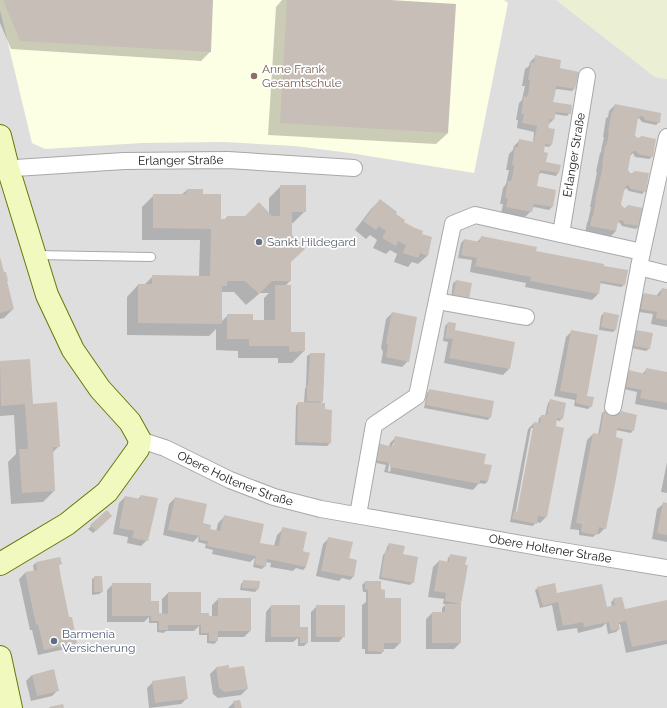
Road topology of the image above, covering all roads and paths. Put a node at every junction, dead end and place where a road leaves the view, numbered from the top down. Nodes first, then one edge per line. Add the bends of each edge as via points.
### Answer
1 (587, 76) dead end
2 (0, 136) edge
3 (667, 137) edge
4 (354, 168) dead end
5 (4, 169) edge
6 (561, 234) junction
7 (35, 255) junction
8 (151, 257) dead end
9 (641, 260) junction
10 (667, 274) edge
11 (437, 300) junction
12 (526, 317) dead end
13 (613, 407) dead end
14 (140, 440) junction
15 (358, 515) junction
16 (0, 564) edge
17 (667, 568) edge
18 (0, 657) edge
19 (11, 708) edge

1 - 6 street, Erlanger Straße
2 - 5 street
3 - 9 street
4 - 5 street, Erlanger Straße via 204,160 124,161
5 - 7 street
6 - 9 street
6 - 11 street via 475,215 453,224
7 - 8 lane
7 - 14 street via 47,295 73,350 100,389 130,422
9 - 10 street
9 - 13 street
11 - 12 street
11 - 15 street via 418,396 374,425
14 - 15 street, Obere Holtener Straße via 165,448 230,480 274,497
14 - 16 street via 138,449 107,492 67,524
15 - 17 street, Obere Holtener Straße
18 - 19 street

